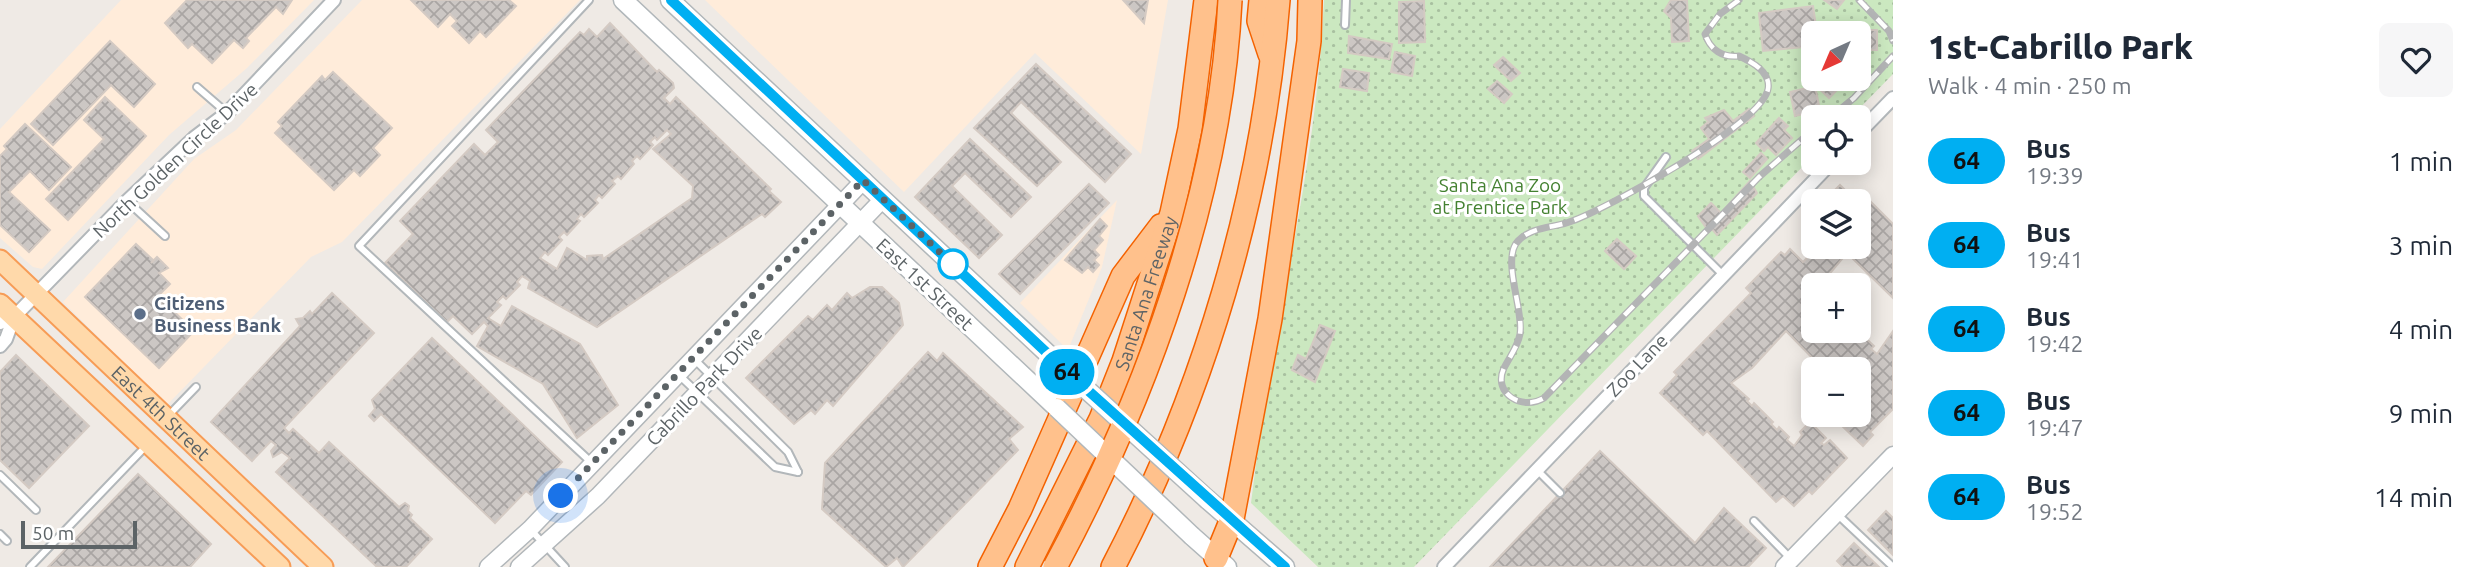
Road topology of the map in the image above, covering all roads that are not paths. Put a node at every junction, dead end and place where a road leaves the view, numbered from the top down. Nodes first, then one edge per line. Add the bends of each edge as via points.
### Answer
1 (334, 0) edge
2 (589, 0) edge
3 (623, 0) edge
4 (670, 0) edge
5 (1206, 0) edge
6 (1230, 0) edge
7 (1244, 0) edge
8 (1261, 0) edge
9 (1278, 0) edge
10 (1310, 0) edge
11 (1346, 0) edge
12 (1345, 25) dead end
13 (1272, 60) junction
14 (197, 87) dead end
15 (1893, 98) edge
16 (227, 113) junction
17 (1871, 121) edge
18 (1666, 157) dead end
19 (1819, 175) edge
20 (863, 180) junction
21 (883, 199) junction
22 (127, 201) junction
23 (840, 204) junction
24 (1172, 213) junction
25 (860, 223) junction
26 (165, 236) dead end
27 (0, 260) edge
28 (1723, 275) junction
29 (36, 295) junction
30 (5, 315) edge
31 (0, 346) edge
32 (693, 358) junction
33 (678, 374) junction
34 (713, 378) junction
35 (196, 387) dead end
36 (698, 393) junction
37 (166, 418) junction
38 (148, 444) junction
39 (1893, 454) edge
40 (593, 463) junction
41 (1536, 470) junction
42 (0, 475) edge
43 (1560, 493) dead end
44 (36, 510) dead end
45 (1836, 513) junction
46 (1232, 519) junction
47 (1754, 521) dead end
48 (530, 529) junction
49 (0, 534) edge
50 (7, 541) dead end
51 (546, 545) junction
52 (1222, 563) edge
53 (1788, 563) edge
54 (277, 566) edge
55 (30, 567) edge
56 (323, 567) edge
57 (488, 567) edge
58 (519, 567) edge
59 (565, 567) edge
60 (990, 567) edge
61 (1027, 567) edge
62 (1055, 567) edge
63 (1070, 567) edge
64 (1113, 567) edge
65 (1285, 567) edge
66 (1444, 567) edge
67 (1893, 567) edge

1 - 16 street, North Golden Circle Drive
2 - 40 lane via 359,246
3 - 23 main road, East 1st Street
4 - 20 main road, East 1st Street
5 - 24 highway, Santa Ana Freeway via 1197,84
6 - 62 highway, bridge via 1212,145 1175,290 1133,403
7 - 63 highway, bridge via 1225,147 1185,294 1147,409
8 - 13 highway via 1259,21
9 - 13 highway
10 - 46 highway via 1309,41 1270,319
11 - 12 lane
13 - 64 highway via 1255,164 1213,326 1171,446
14 - 16 lane
15 - 17 street
16 - 22 street, North Golden Circle Drive
18 - 28 lane via 1644,188 1644,196
19 - 28 street, Zoo Lane
20 - 21 main road, East 1st Street
20 - 23 street, Cabrillo Park Drive
21 - 25 street, Cabrillo Park Drive
21 - 46 main road, East 1st Street, bridge
22 - 26 lane
22 - 29 street, North Golden Circle Drive
23 - 25 main road, East 1st Street
23 - 32 street, Cabrillo Park Drive
24 - 60 highway via 1123,276
24 - 61 highway, Santa Ana Freeway via 1101,419
25 - 34 street, Cabrillo Park Drive
25 - 52 main road, East 1st Street, bridge
27 - 29 main road, East 4th Street
28 - 41 street, Zoo Lane
29 - 30 street, North Golden Circle Drive
29 - 37 main road, East 4th Street
30 - 31 street, North Golden Circle Drive via 6,339
30 - 38 main road, East 4th Street
32 - 33 street, Cabrillo Park Drive
32 - 34 lane
33 - 36 lane
33 - 40 street, Cabrillo Park Drive
34 - 36 street, Cabrillo Park Drive
34 - 36 lane via 788,452 798,472 775,467
35 - 37 lane
36 - 51 street, Cabrillo Park Drive
37 - 56 main road, East 4th Street
38 - 54 main road, East 4th Street
38 - 55 lane
39 - 45 street
40 - 48 street, Cabrillo Park Drive
41 - 43 lane
41 - 66 street, Zoo Lane
42 - 44 lane
45 - 53 street
45 - 67 lane
46 - 52 highway
46 - 65 main road, East 1st Street
47 - 53 lane
48 - 51 lane
48 - 57 street, Cabrillo Park Drive
49 - 50 lane
51 - 58 street, Cabrillo Park Drive
51 - 59 lane

